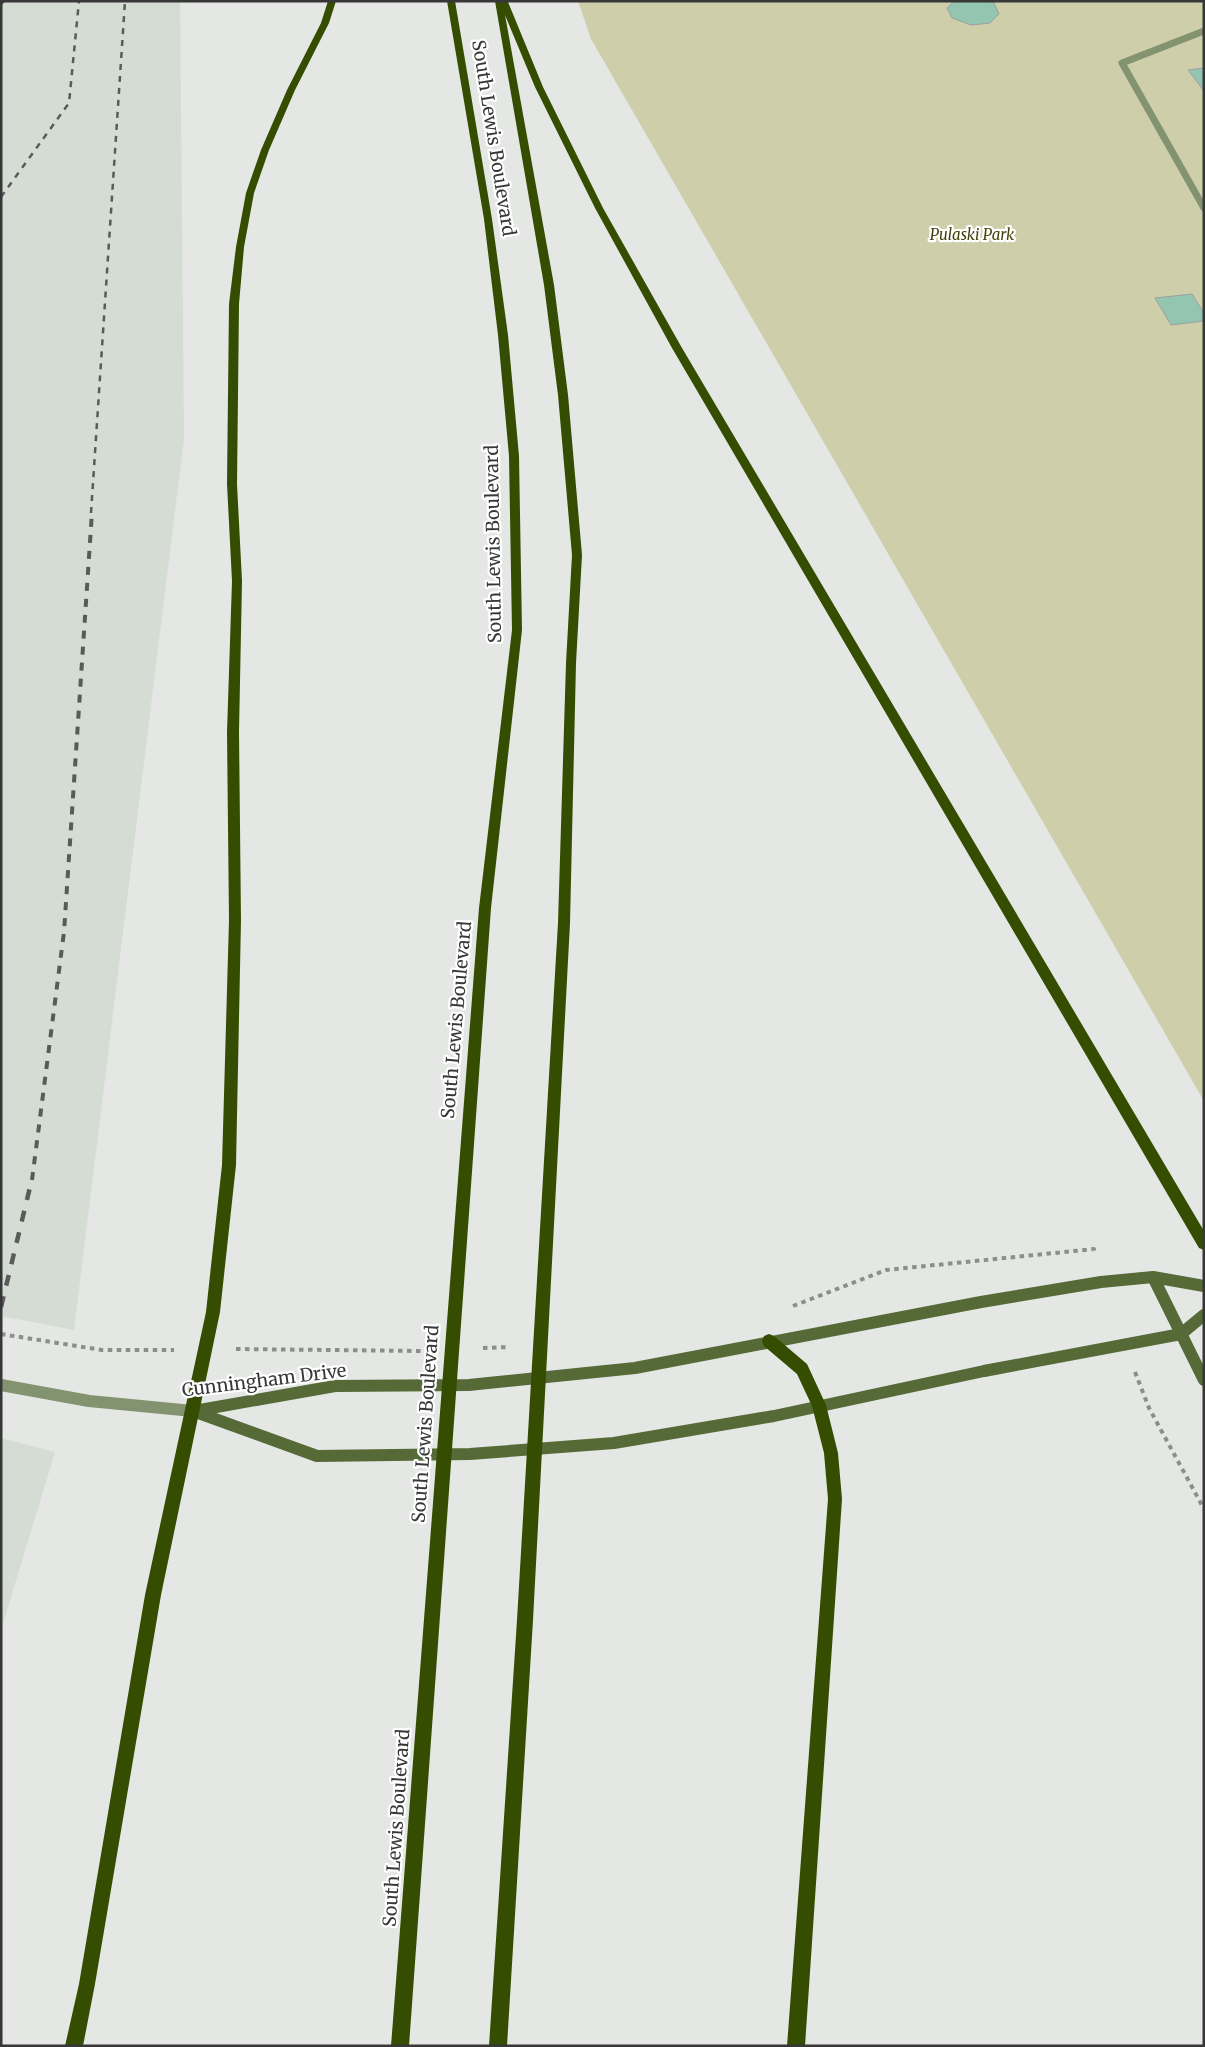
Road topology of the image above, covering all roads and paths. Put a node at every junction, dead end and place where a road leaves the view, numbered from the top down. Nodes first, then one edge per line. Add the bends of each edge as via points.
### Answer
1 (332, 1) edge
2 (451, 1) edge
3 (499, 1) edge
4 (504, 1) edge
5 (1204, 30) edge
6 (1204, 208) edge
7 (1204, 1244) edge
8 (1153, 1277) junction
9 (1204, 1286) edge
10 (1204, 1315) edge
11 (1181, 1334) junction
12 (769, 1341) junction
13 (1204, 1380) edge
14 (1, 1385) edge
15 (820, 1404) junction
16 (193, 1411) junction
17 (74, 2046) edge
18 (400, 2046) edge
19 (498, 2046) edge
20 (796, 2046) edge

1 - 16 main road via 325,23 284,107 250,193 234,304 232,484 237,581 233,732 235,920 229,1165 213,1312
2 - 18 main road, South Lewis Boulevard via 488,219 503,335 514,456 517,630 485,908
3 - 19 main road, South Lewis Boulevard via 549,285 563,395 577,555 564,923
4 - 7 main road via 539,87 598,208
5 - 6 street via 1122,63
8 - 9 main road, Cunningham Drive
8 - 11 main road
8 - 12 main road, Cunningham Drive via 1101,1282
10 - 11 main road
11 - 13 main road
11 - 15 main road
12 - 15 main road via 802,1369
12 - 16 main road, Cunningham Drive via 634,1368 469,1385 335,1386
14 - 16 street, Cunningham Drive via 89,1401
15 - 16 main road via 774,1416 614,1443 470,1454 317,1456
15 - 20 main road via 831,1452 835,1499
16 - 17 main road via 153,1595

